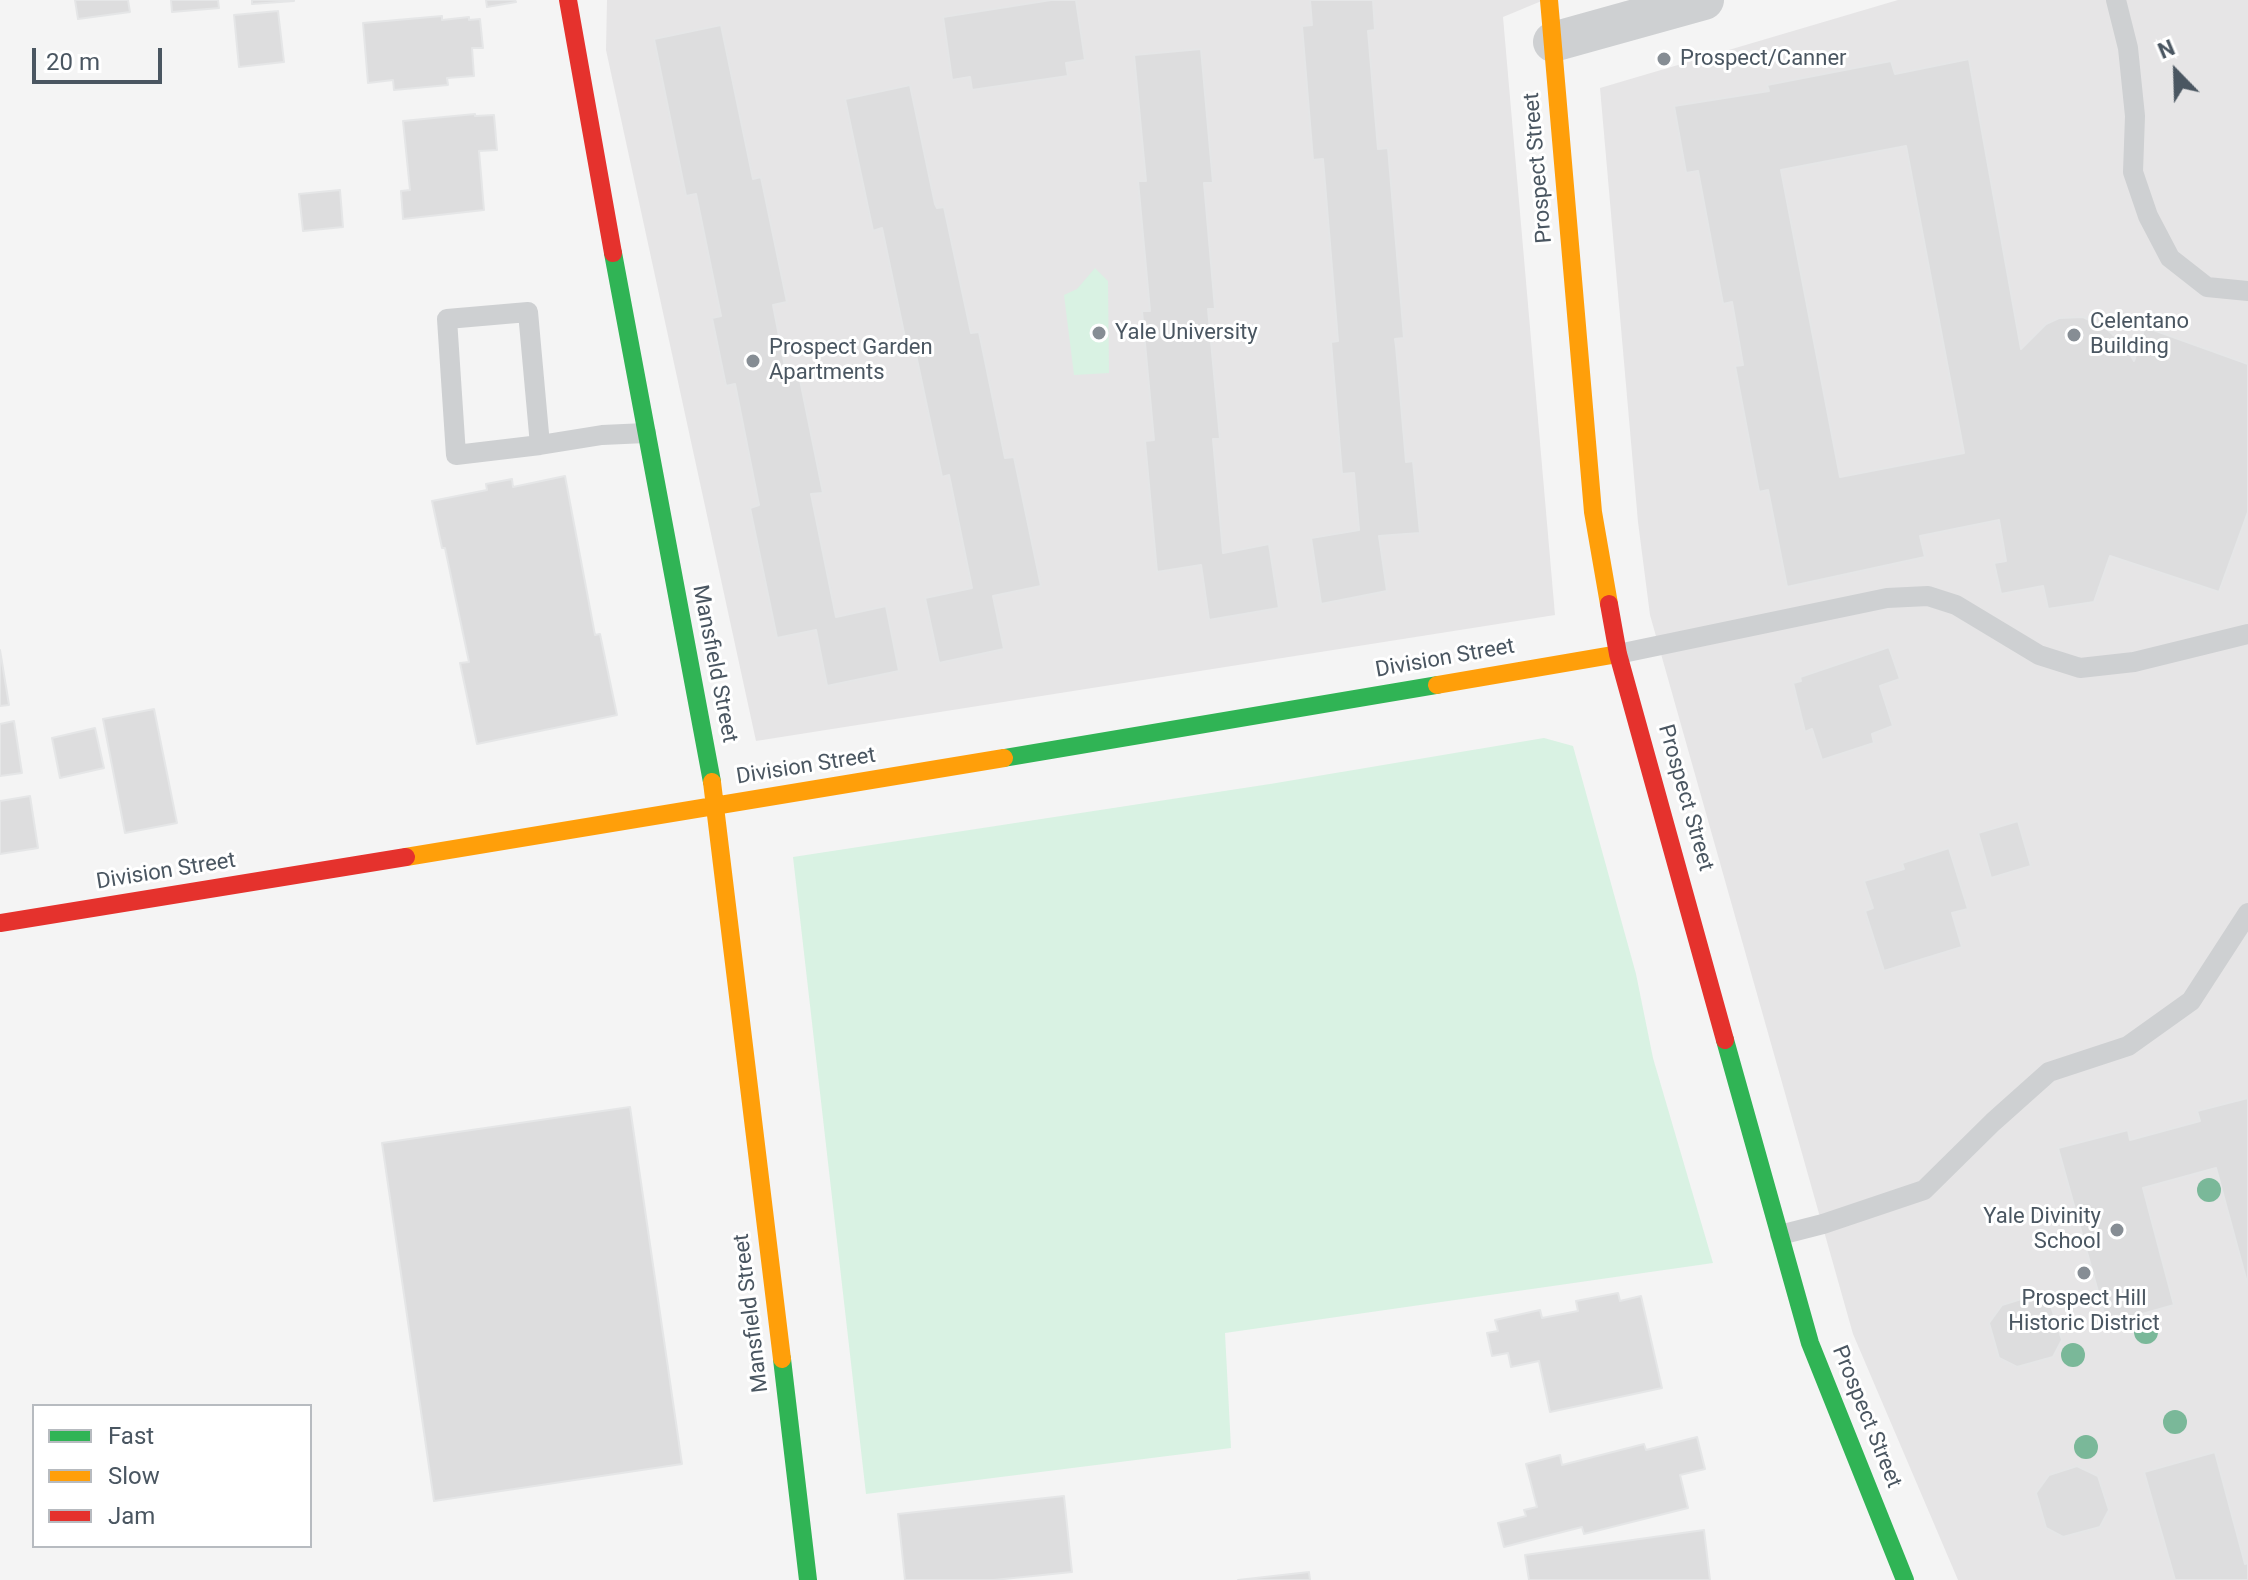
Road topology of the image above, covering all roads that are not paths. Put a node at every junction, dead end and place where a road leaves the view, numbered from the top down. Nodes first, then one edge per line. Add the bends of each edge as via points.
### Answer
1 (568, 0) edge
2 (1549, 0) edge
3 (1704, 0) edge
4 (2116, 0) edge
5 (1553, 42) junction
6 (2248, 291) edge
7 (646, 433) junction
8 (540, 445) junction
9 (2248, 634) edge
10 (1618, 654) junction
11 (716, 806) junction
12 (2248, 913) edge
13 (0, 923) edge
14 (1780, 1235) junction
15 (808, 1580) edge
16 (1905, 1580) edge

1 - 7 main road, Mansfield Street
2 - 5 main road, Prospect Street
3 - 5 street
4 - 6 lane via 2128,48 2135,116 2133,172 2148,216 2170,258 2207,287
5 - 10 main road, Prospect Street via 1593,512
7 - 8 lane
7 - 11 main road, Mansfield Street
8 - 8 lane via 456,455 447,319 528,312
9 - 10 lane via 2134,662 2080,668 2039,655 1956,605 1928,596 1887,598
10 - 11 main road, Division Street
10 - 14 main road, Prospect Street
11 - 13 main road, Division Street
11 - 15 main road, Mansfield Street
12 - 14 lane via 2191,1001 2128,1046 2049,1072 1924,1190
14 - 16 main road, Prospect Street via 1810,1343

